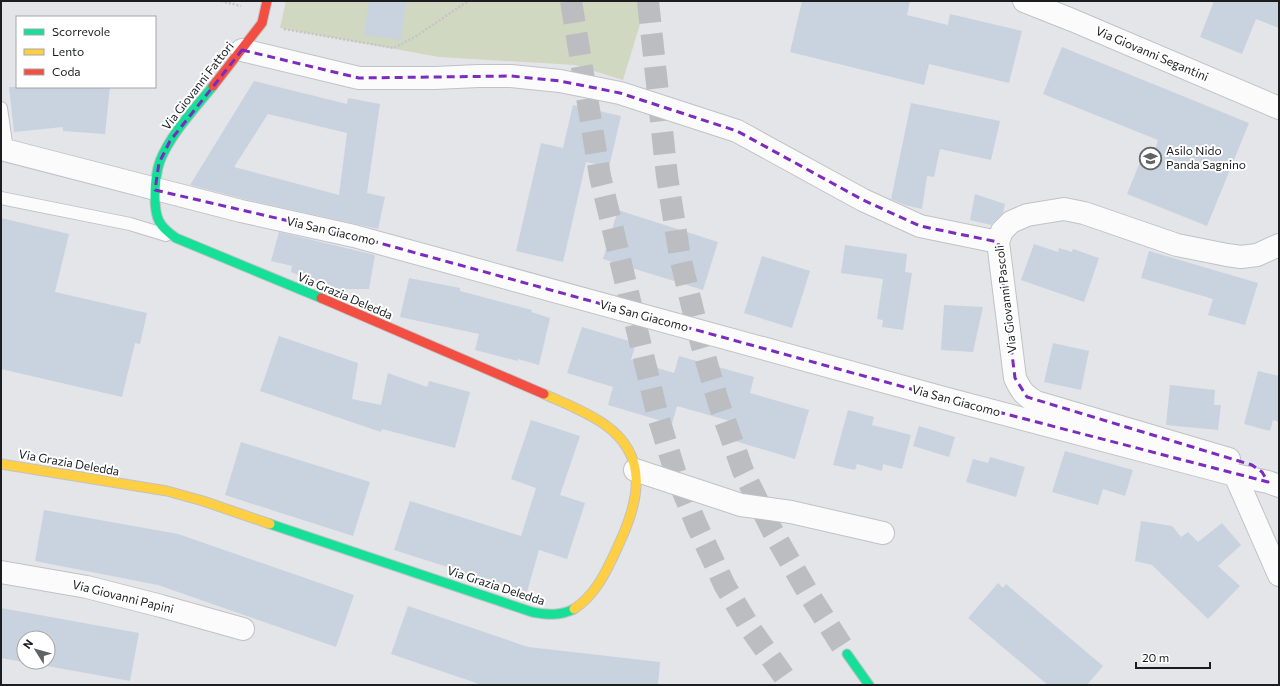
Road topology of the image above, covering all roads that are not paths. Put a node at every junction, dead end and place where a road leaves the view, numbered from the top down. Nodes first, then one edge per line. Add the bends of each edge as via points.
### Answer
1 (267, 1) edge
2 (1024, 1) edge
3 (242, 50) junction
4 (1, 108) edge
5 (1279, 108) edge
6 (4, 150) edge
7 (155, 190) junction
8 (1, 198) edge
9 (176, 238) junction
10 (998, 242) junction
11 (1279, 245) edge
12 (1, 464) edge
13 (635, 470) junction
14 (1235, 475) junction
15 (1273, 484) edge
16 (883, 533) dead end
17 (1, 572) edge
18 (1279, 575) edge
19 (243, 629) dead end
20 (847, 654) tunnel mouth
21 (869, 685) edge

1 - 3 main road, Via Giovanni Fattori via 262,23
2 - 5 street, Via Giovanni Segantini
3 - 7 main road, Via Giovanni Fattori via 170,141 159,163
3 - 10 street via 360,78 511,76 560,81 620,93 737,131 863,200 920,226
4 - 6 lane, Via San Giacomo
6 - 7 street, Via San Giacomo
7 - 9 main road, Via Grazia Deledda via 155,212 159,222 165,231
7 - 14 street, Via San Giacomo via 354,236
8 - 9 lane via 130,224
9 - 13 main road, Via Grazia Deledda via 595,418 619,438 627,449
10 - 11 street, Via Giovanni Pascoli via 1002,231 1011,222 1027,215 1064,209 1084,213 1177,245 1227,256 1257,255
10 - 15 street, Via Giovanni Pascoli via 1015,378 1020,390 1027,397 1036,402 1252,465
12 - 13 main road, Via Grazia Deledda via 167,491 550,616 565,613 582,603 595,589 626,528 637,487
13 - 16 street via 741,505 791,512
14 - 15 street, Via San Giacomo
14 - 18 street
17 - 19 street, Via Giovanni Papini via 87,587
20 - 21 main road

